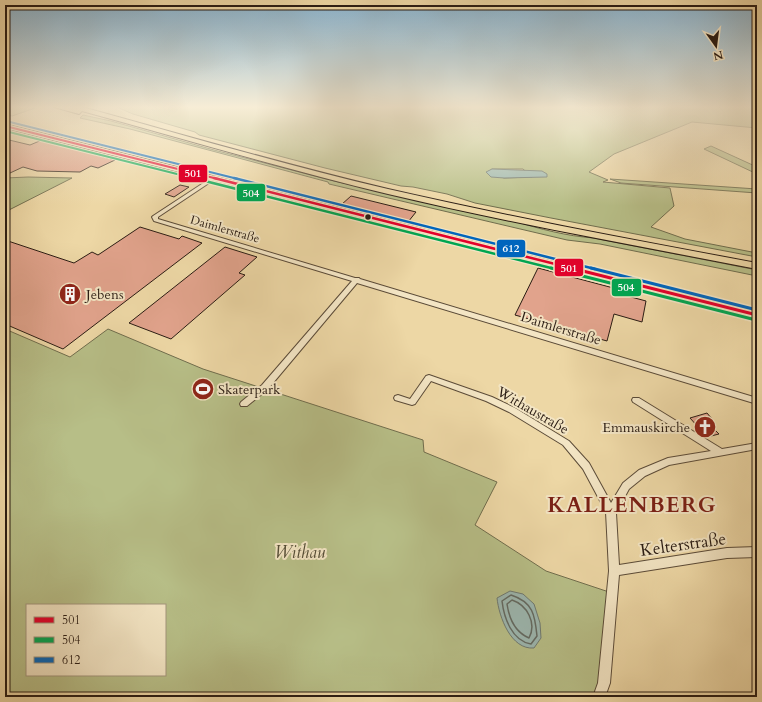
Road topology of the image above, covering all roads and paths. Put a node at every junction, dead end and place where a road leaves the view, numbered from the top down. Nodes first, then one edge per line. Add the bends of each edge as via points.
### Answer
1 (59, 140) edge
2 (197, 140) edge
3 (205, 140) edge
4 (213, 179) junction
5 (757, 260) edge
6 (757, 266) edge
7 (357, 279) junction
8 (757, 315) edge
9 (398, 398) dead end
10 (636, 400) dead end
11 (757, 401) edge
12 (244, 404) dead end
13 (757, 446) edge
14 (720, 452) junction
15 (611, 512) junction
16 (757, 552) edge
17 (614, 571) junction
18 (599, 697) edge

1 - 4 street
2 - 6 highway via 388,192
3 - 5 highway via 394,187 551,221
4 - 7 street, Daimlerstraße via 155,217 156,220
4 - 8 street
7 - 11 street, Daimlerstraße
7 - 12 street via 265,387
9 - 15 street, Withaustraße via 412,402 429,378 512,410 566,443 576,453
10 - 14 street
13 - 14 street
14 - 15 street via 668,462 642,473 626,486
15 - 17 street
16 - 17 street, Kelterstraße via 727,553
17 - 18 street via 604,683

